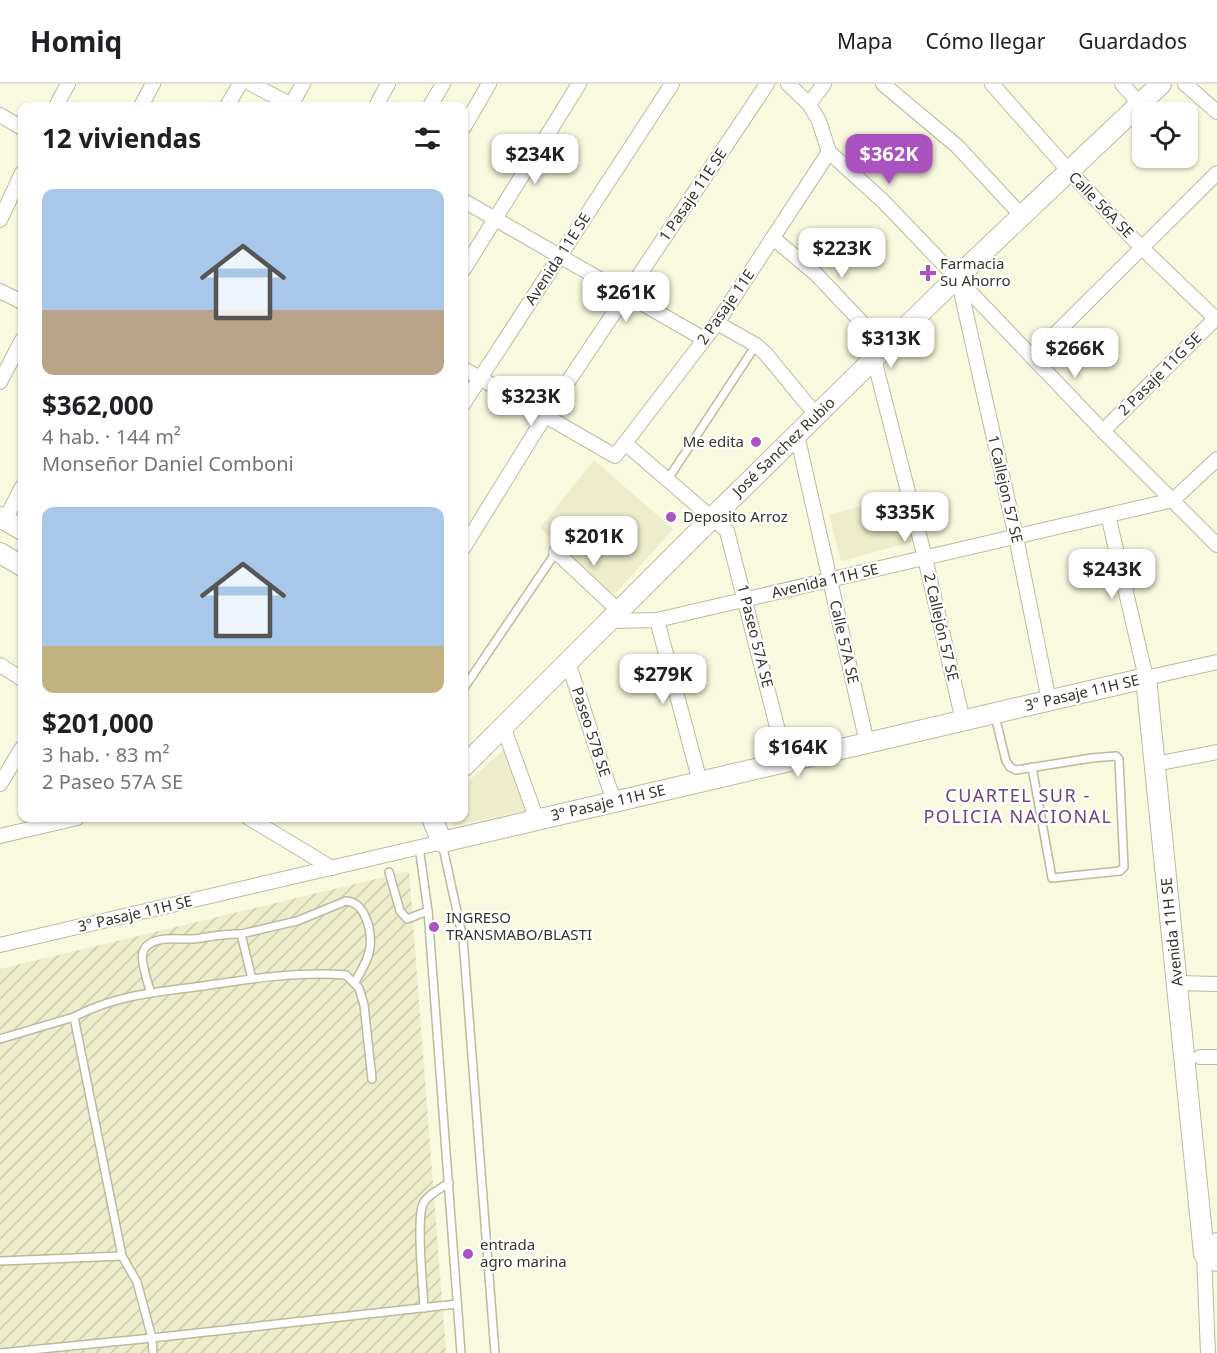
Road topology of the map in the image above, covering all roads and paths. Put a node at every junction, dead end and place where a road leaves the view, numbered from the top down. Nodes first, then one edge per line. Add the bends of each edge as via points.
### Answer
1 (68, 84) edge
2 (153, 84) edge
3 (240, 84) edge
4 (251, 84) edge
5 (303, 84) edge
6 (388, 84) edge
7 (443, 84) edge
8 (489, 84) edge
9 (579, 84) edge
10 (672, 84) edge
11 (766, 84) edge
12 (788, 84) edge
13 (824, 84) edge
14 (883, 84) edge
15 (992, 84) edge
16 (1122, 84) edge
17 (1161, 84) edge
18 (1185, 84) edge
19 (58, 102) edge
20 (143, 102) edge
21 (229, 102) edge
22 (285, 102) edge
23 (294, 102) edge
24 (378, 102) edge
25 (432, 102) edge
26 (1138, 102) edge
27 (1142, 102) edge
28 (808, 104) junction
29 (1132, 112) edge
30 (1217, 112) edge
31 (0, 115) edge
32 (468, 120) edge
33 (18, 126) edge
34 (829, 152) junction
35 (1069, 171) junction
36 (1217, 173) edge
37 (18, 182) edge
38 (468, 203) edge
39 (1022, 216) junction
40 (495, 219) junction
41 (0, 220) edge
42 (773, 238) junction
43 (1142, 248) junction
44 (561, 255) junction
45 (468, 263) edge
46 (957, 277) junction
47 (0, 291) edge
48 (626, 294) junction
49 (18, 300) edge
50 (1216, 319) edge
51 (717, 323) junction
52 (704, 339) junction
53 (756, 345) junction
54 (18, 348) edge
55 (880, 354) junction
56 (1032, 357) junction
57 (468, 371) edge
58 (479, 378) junction
59 (1, 380) edge
60 (468, 396) edge
61 (545, 416) junction
62 (817, 416) junction
63 (1103, 431) junction
64 (797, 435) junction
65 (626, 444) junction
66 (1217, 459) edge
67 (668, 479) junction
68 (18, 493) edge
69 (1173, 500) junction
70 (1108, 515) junction
71 (2, 518) edge
72 (712, 518) junction
73 (18, 528) edge
74 (1016, 537) junction
75 (468, 541) edge
76 (1216, 543) edge
77 (556, 552) joint
78 (0, 553) edge
79 (925, 558) junction
80 (18, 564) edge
81 (830, 580) junction
82 (746, 600) junction
83 (615, 616) junction
84 (657, 620) junction
85 (568, 662) junction
86 (1217, 662) edge
87 (0, 665) edge
88 (18, 676) edge
89 (1146, 678) junction
90 (468, 682) edge
91 (1049, 701) junction
92 (995, 713) junction
93 (963, 721) junction
94 (503, 726) junction
95 (867, 743) junction
96 (1217, 752) edge
97 (18, 755) edge
98 (468, 762) edge
99 (786, 762) junction
100 (1155, 764) junction
101 (1032, 767) junction
102 (700, 782) junction
103 (0, 784) edge
104 (614, 802) junction
105 (537, 820) junction
106 (60, 822) edge
107 (256, 822) edge
108 (434, 822) edge
109 (0, 836) edge
110 (442, 842) junction
111 (419, 846) junction
112 (332, 868) junction
113 (389, 872) dead end
114 (428, 911) junction
115 (241, 934) junction
116 (0, 945) edge
117 (252, 979) junction
118 (355, 982) junction
119 (1178, 983) junction
120 (1217, 984) edge
121 (151, 993) junction
122 (74, 1017) junction
123 (0, 1039) edge
124 (1200, 1057) dead end
125 (1217, 1057) edge
126 (372, 1079) dead end
127 (448, 1183) junction
128 (1212, 1253) edge
129 (122, 1256) junction
130 (0, 1261) edge
131 (457, 1304) junction
132 (424, 1308) junction
133 (152, 1338) junction
134 (0, 1353) edge
135 (153, 1353) edge
136 (461, 1353) edge
137 (495, 1353) edge
138 (1208, 1353) edge

1 - 19 street
2 - 20 street
3 - 21 street
4 - 22 street
5 - 23 street
6 - 24 street
7 - 25 street
8 - 32 street
9 - 40 street
10 - 44 street, Avenida 11E SE
11 - 48 street, 1 Pasaje 11E SE
12 - 28 street
13 - 28 street
14 - 39 street via 957,146
15 - 35 street, Calle 56A SE
16 - 26 street
17 - 27 street, José Sanchez Rubio
18 - 30 street
28 - 34 street via 819,121
29 - 35 street, José Sanchez Rubio
31 - 33 street
34 - 42 street, 2 Pasaje 11E
34 - 46 street
35 - 39 street, José Sanchez Rubio
35 - 43 street, Calle 56A SE
36 - 43 street
37 - 41 street
38 - 40 street
39 - 46 street, José Sanchez Rubio
40 - 44 street
40 - 45 street
42 - 51 street, 2 Pasaje 11E
42 - 55 street, 2 Callejón 57 SE via 816,274
43 - 50 street, Calle 56A SE
43 - 56 street
44 - 48 street
44 - 58 street, Avenida 11E SE
46 - 55 street, José Sanchez Rubio
46 - 56 street
46 - 74 street, 1 Callejon 57 SE
47 - 49 street
48 - 52 street
48 - 61 street, 1 Pasaje 11E SE
50 - 63 street, 2 Pasaje 11G SE
51 - 52 street, 2 Pasaje 11E
51 - 53 street
52 - 65 street, 2 Pasaje 11E
53 - 62 street
53 - 67 lane
54 - 59 street
55 - 62 street, José Sanchez Rubio
55 - 79 street, 2 Callejón 57 SE
56 - 63 street
57 - 58 street
58 - 60 street, Avenida 11E SE
58 - 61 street
61 - 65 street, 2 Pasaje 11E via 615,456
61 - 75 street, 1 Pasaje 11E SE
62 - 64 street, José Sanchez Rubio
63 - 69 street
64 - 72 street, José Sanchez Rubio
64 - 81 street, Calle 57A SE
65 - 67 street, 1 Paseo 57A SE
66 - 69 street, Avenida 11H SE
67 - 72 street, 1 Paseo 57A SE
68 - 71 street
69 - 70 street, Avenida 11H SE
69 - 76 street
70 - 74 street, Avenida 11H SE
70 - 89 street, Avenida 11H SE
71 - 73 street
72 - 82 street, 1 Paseo 57A SE via 727,531
72 - 83 street, José Sanchez Rubio
74 - 79 street, Avenida 11H SE
74 - 91 street, 1 Callejon 57 SE
77 - 83 street
77 - 90 lane
78 - 80 street
79 - 81 street, Avenida 11H SE
79 - 93 street, 2 Callejón 57 SE
81 - 82 street, Avenida 11H SE
81 - 95 street, Calle 57A SE
82 - 84 street, Avenida 11H SE
82 - 99 street, 1 Paseo 57A SE
83 - 84 street, Avenida 11H SE
83 - 85 street, José Sanchez Rubio
84 - 102 street
85 - 94 street, José Sanchez Rubio
85 - 104 street, Paseo 57B SE
86 - 89 street, 3° Pasaje 11H SE
87 - 88 street
89 - 91 street, 3° Pasaje 11H SE
89 - 100 street, Avenida 11H SE
91 - 92 street, 3° Pasaje 11H SE
92 - 93 street, 3° Pasaje 11H SE
92 - 101 lane via 1010,767
93 - 95 street, 3° Pasaje 11H SE
94 - 98 street, José Sanchez Rubio
94 - 105 street
95 - 99 street, 3° Pasaje 11H SE
96 - 100 street
97 - 103 street
99 - 102 street, 3° Pasaje 11H SE
100 - 119 street, Avenida 11H SE
101 - 101 lane via 1092,758 1119,759 1124,867 1120,871 1052,878
102 - 104 street, 3° Pasaje 11H SE
104 - 105 street, 3° Pasaje 11H SE
105 - 110 street, 3° Pasaje 11H SE
106 - 109 street
107 - 112 street
108 - 110 street
110 - 111 street, 3° Pasaje 11H SE
110 - 137 lane via 463,939
111 - 112 street, 3° Pasaje 11H SE
111 - 114 lane
112 - 116 street, 3° Pasaje 11H SE
113 - 114 lane via 403,916 407,919
114 - 127 lane
115 - 117 lane
115 - 118 lane via 353,902 362,909 370,948
115 - 121 lane via 171,939 144,949 141,956
117 - 118 lane via 334,974 346,975
117 - 121 lane
118 - 126 lane via 364,1005
119 - 120 street
119 - 128 street, Avenida 11H SE
121 - 122 lane via 96,1005
122 - 123 lane
122 - 129 lane
124 - 125 street
127 - 131 lane
127 - 132 lane via 422,1206
128 - 138 street, Avenida 11H SE
129 - 130 lane
129 - 133 lane via 137,1282
131 - 132 lane
131 - 136 lane
132 - 133 lane
133 - 134 lane
133 - 135 lane

